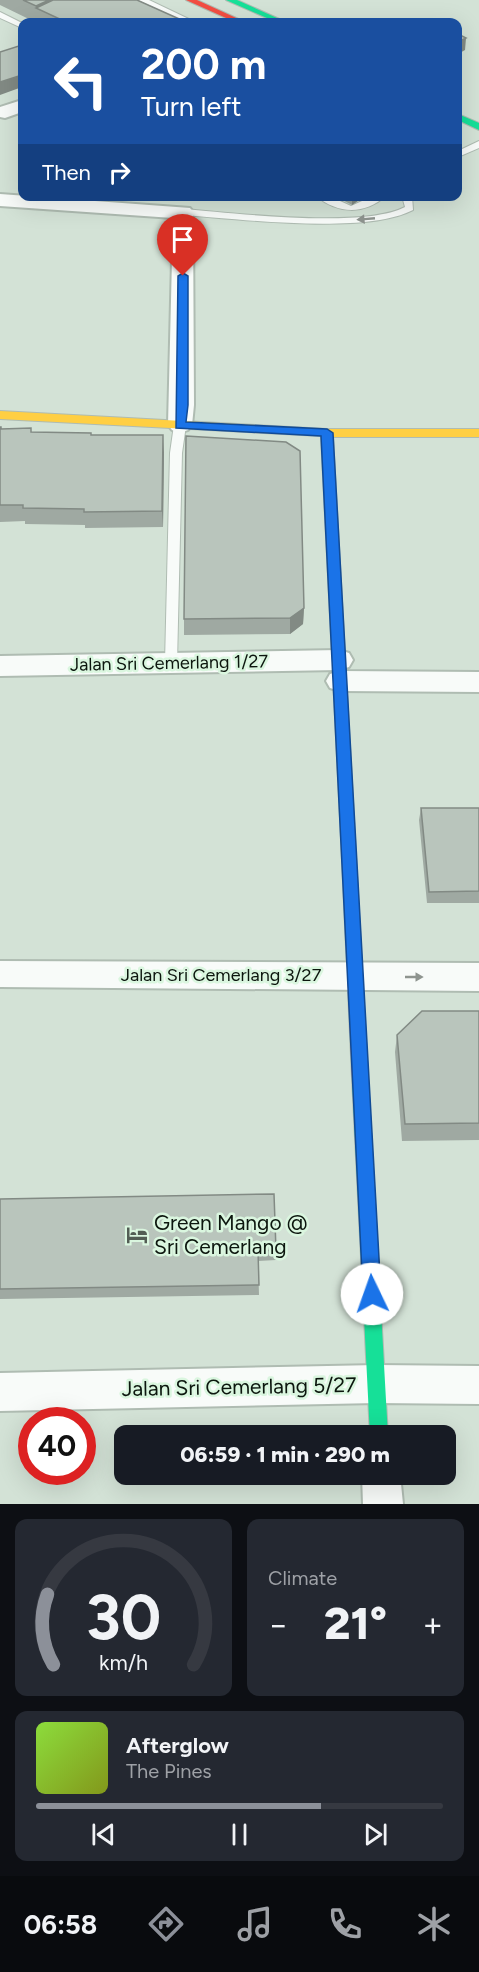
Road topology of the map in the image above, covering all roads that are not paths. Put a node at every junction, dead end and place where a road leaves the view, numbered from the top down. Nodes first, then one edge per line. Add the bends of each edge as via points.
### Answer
1 (142, 0) edge
2 (190, 0) edge
3 (230, 0) edge
4 (0, 15) edge
5 (182, 18) edge
6 (232, 18) edge
7 (273, 18) edge
8 (18, 24) edge
9 (462, 119) edge
10 (479, 127) edge
11 (479, 144) edge
12 (462, 152) edge
13 (0, 200) edge
14 (332, 201) edge
15 (373, 201) edge
16 (408, 201) edge
17 (183, 212) junction
18 (0, 415) edge
19 (180, 425) junction
20 (327, 433) junction
21 (479, 433) edge
22 (171, 663) junction
23 (0, 666) edge
24 (339, 670) junction
25 (479, 682) edge
26 (0, 974) edge
27 (356, 976) junction
28 (479, 977) edge
29 (377, 1384) junction
30 (479, 1385) edge
31 (0, 1392) edge
32 (379, 1425) edge
33 (382, 1485) edge
34 (383, 1504) edge

1 - 5 lane
2 - 6 street
3 - 7 street
4 - 8 lane
9 - 10 street
11 - 12 lane
13 - 17 street
14 - 15 lane via 352,210
16 -> 17 lane via 410,208 401,214 353,220
17 - 19 street
18 - 19 street
19 - 20 street
19 - 22 lane
20 - 21 street
20 - 24 street
22 - 23 street, Jalan Sri Cemerlang 1/27
22 - 24 street, Jalan Sri Cemerlang 1/27
24 - 25 street, Jalan Sri Cemerlang 1/27
24 - 27 street
26 - 27 street, Jalan Sri Cemerlang 3/27
27 -> 28 street, Jalan Sri Cemerlang 3/27
27 - 29 street
29 - 30 street, Jalan Sri Cemerlang 5/27
29 - 31 street, Jalan Sri Cemerlang 5/27
29 - 32 street
33 - 34 street

